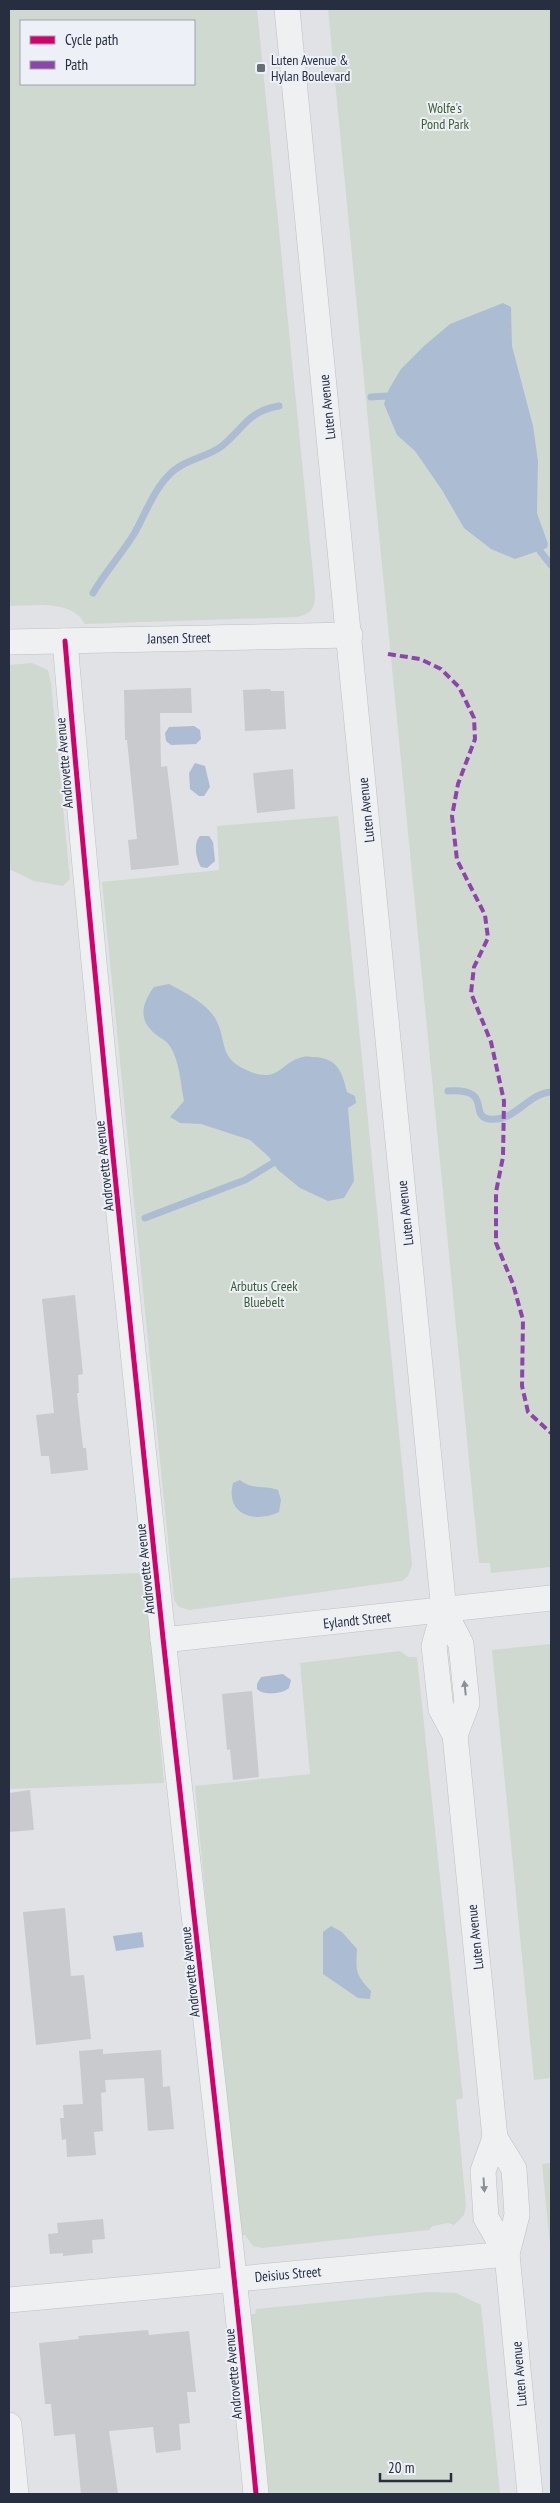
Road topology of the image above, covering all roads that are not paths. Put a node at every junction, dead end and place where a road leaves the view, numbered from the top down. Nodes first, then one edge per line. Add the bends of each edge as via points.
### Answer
1 (288, 9) edge
2 (350, 635) junction
3 (65, 641) junction
4 (9, 642) edge
5 (551, 1598) edge
6 (444, 1610) junction
7 (164, 1640) junction
8 (507, 2254) junction
9 (236, 2279) junction
10 (9, 2300) edge
11 (9, 2425) edge
12 (16, 2494) edge
13 (256, 2494) edge
14 (530, 2494) edge

1 - 2 street, Luten Avenue
2 - 3 street, Jansen Street
2 - 6 street, Luten Avenue
3 - 4 street, Jansen Street
3 - 7 street, Androvette Avenue via 87,891
5 - 6 street, Eylandt Street
6 - 7 street, Eylandt Street
6 - 8 street, Luten Avenue via 461,1644 467,1703 455,1735 495,2138 483,2171 486,2218
7 - 9 street, Androvette Avenue
8 - 9 street, Deisius Street
8 - 14 street, Luten Avenue
9 - 10 street, Deisius Street
9 - 13 street, Androvette Avenue
11 - 12 street

